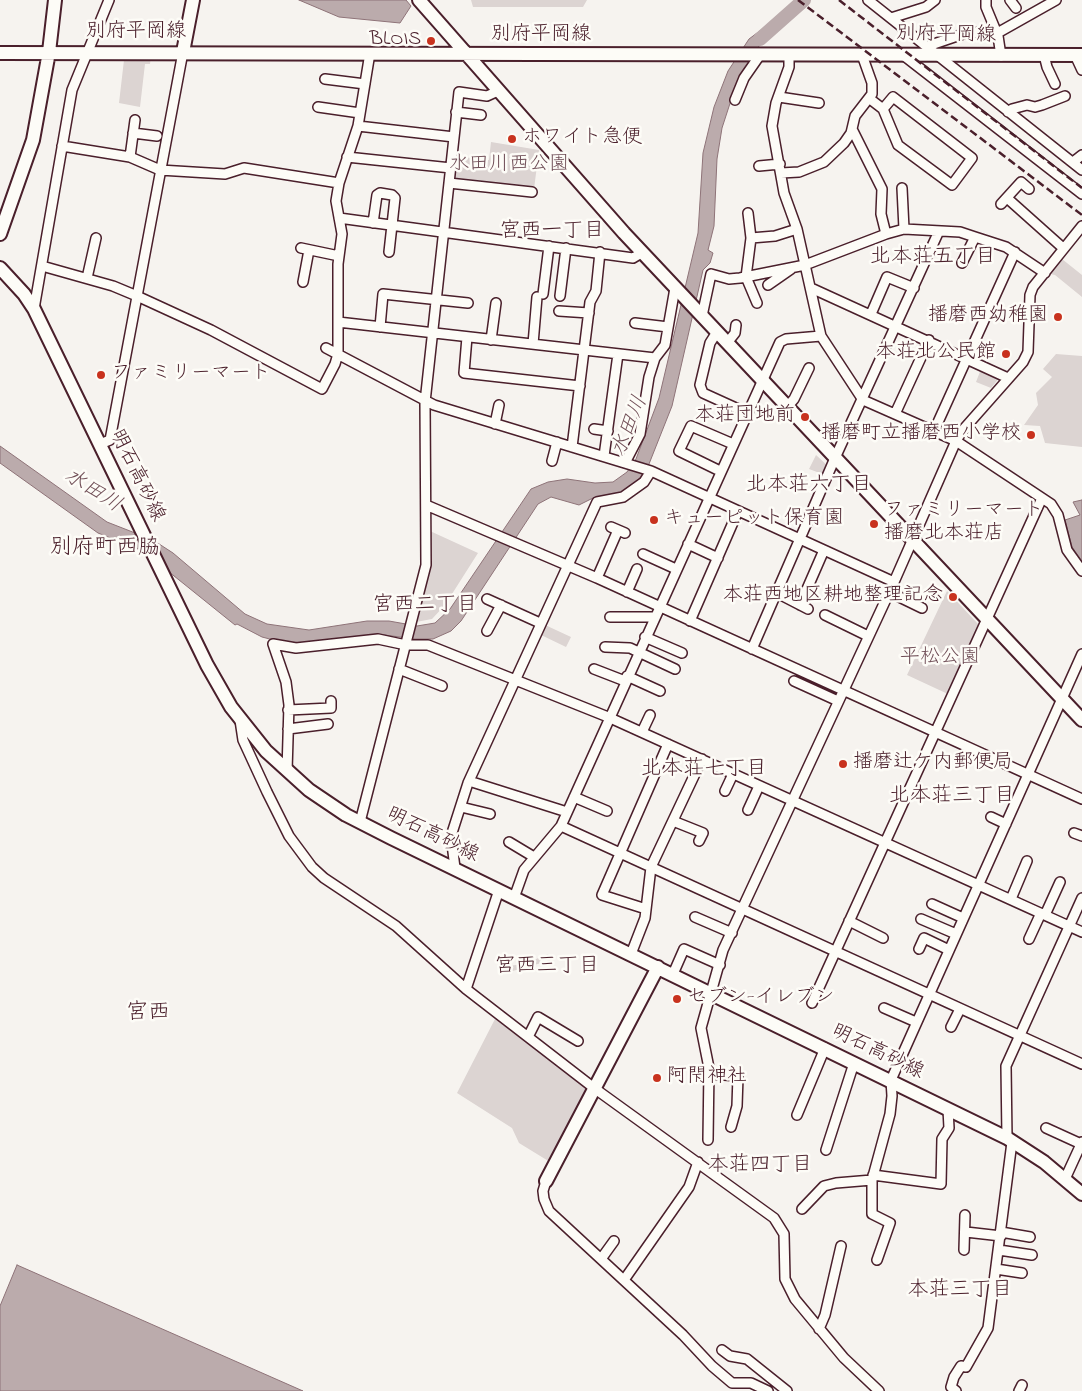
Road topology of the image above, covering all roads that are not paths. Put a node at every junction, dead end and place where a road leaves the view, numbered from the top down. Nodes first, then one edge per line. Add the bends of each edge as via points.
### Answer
1 (55, 0) edge
2 (109, 0) edge
3 (194, 0) edge
4 (419, 0) edge
5 (868, 0) edge
6 (986, 0) edge
7 (1010, 0) edge
8 (1056, 0) edge
9 (933, 1) edge
10 (1016, 8) dead end
11 (891, 18) junction
12 (996, 31) junction
13 (932, 50) junction
14 (49, 52) junction
15 (88, 52) junction
16 (183, 52) junction
17 (0, 53) edge
18 (370, 53) junction
19 (862, 54) junction
20 (902, 54) junction
21 (467, 55) junction
22 (751, 55) junction
23 (789, 55) junction
24 (1044, 55) junction
25 (1078, 55) edge
26 (1001, 56) junction
27 (1082, 70) edge
28 (325, 79) dead end
29 (365, 84) junction
30 (1055, 84) dead end
31 (498, 91) junction
32 (778, 97) junction
33 (870, 99) junction
34 (735, 100) dead end
35 (1061, 100) dead end
36 (819, 103) dead end
37 (318, 107) dead end
38 (883, 108) junction
39 (456, 112) junction
40 (1008, 112) junction
41 (360, 113) junction
42 (481, 115) dead end
43 (135, 120) dead end
44 (358, 126) junction
45 (852, 129) junction
46 (133, 133) junction
47 (157, 136) dead end
48 (454, 137) junction
49 (62, 146) junction
50 (1082, 155) edge
51 (130, 156) junction
52 (347, 158) junction
53 (1073, 162) junction
54 (759, 166) dead end
55 (451, 168) junction
56 (781, 168) junction
57 (160, 170) junction
58 (1082, 170) edge
59 (339, 183) junction
60 (449, 183) junction
61 (902, 188) dead end
62 (1029, 189) dead end
63 (532, 192) dead end
64 (1082, 194) edge
65 (748, 214) dead end
66 (339, 218) junction
67 (373, 223) junction
68 (392, 226) junction
69 (1082, 226) edge
70 (797, 229) junction
71 (904, 230) junction
72 (939, 231) junction
73 (0, 234) edge
74 (444, 234) junction
75 (886, 234) junction
76 (975, 237) junction
77 (96, 238) dead end
78 (751, 238) junction
79 (549, 246) junction
80 (566, 248) junction
81 (1063, 248) junction
82 (389, 252) dead end
83 (600, 252) junction
84 (643, 252) junction
85 (1015, 252) junction
86 (339, 256) junction
87 (962, 262) dead end
88 (805, 265) junction
89 (42, 266) junction
90 (0, 268) edge
91 (792, 268) junction
92 (1045, 272) junction
93 (746, 276) junction
94 (307, 277) dead end
95 (87, 278) junction
96 (768, 285) dead end
97 (675, 288) junction
98 (810, 288) junction
99 (914, 288) junction
100 (137, 296) junction
101 (560, 296) dead end
102 (436, 300) junction
103 (468, 302) dead end
104 (496, 303) dead end
105 (757, 303) dead end
106 (34, 309) junction
107 (558, 310) dead end
108 (588, 314) junction
109 (871, 314) junction
110 (702, 316) junction
111 (338, 322) junction
112 (635, 323) dead end
113 (736, 325) dead end
114 (897, 326) junction
115 (380, 327) junction
116 (668, 327) junction
117 (717, 332) junction
118 (432, 333) junction
119 (822, 336) junction
120 (466, 337) junction
121 (491, 340) junction
122 (929, 340) junction
123 (728, 343) junction
124 (533, 344) junction
125 (326, 348) dead end
126 (584, 350) junction
127 (338, 354) junction
128 (618, 354) junction
129 (967, 357) junction
130 (656, 358) junction
131 (695, 362) dead end
132 (704, 364) junction
133 (809, 368) dead end
134 (1008, 378) junction
135 (762, 379) junction
136 (580, 386) junction
137 (863, 400) junction
138 (425, 402) junction
139 (499, 405) dead end
140 (787, 407) junction
141 (747, 413) junction
142 (895, 414) junction
143 (495, 424) junction
144 (594, 429) dead end
145 (608, 431) junction
146 (934, 431) junction
147 (956, 441) junction
148 (556, 442) junction
149 (100, 444) junction
150 (733, 444) junction
151 (572, 446) junction
152 (604, 456) junction
153 (835, 458) junction
154 (552, 461) dead end
155 (625, 462) junction
156 (650, 471) junction
157 (720, 471) junction
158 (708, 497) junction
159 (1042, 498) junction
160 (426, 505) junction
161 (738, 511) junction
162 (618, 530) dead end
163 (912, 539) junction
164 (800, 540) junction
165 (688, 544) junction
166 (824, 550) junction
167 (643, 554) dead end
168 (718, 558) junction
169 (567, 565) junction
170 (637, 569) dead end
171 (676, 569) junction
172 (1082, 571) edge
173 (597, 578) junction
174 (894, 582) junction
175 (627, 592) junction
176 (889, 592) junction
177 (777, 593) junction
178 (487, 599) dead end
179 (500, 605) junction
180 (659, 606) junction
181 (922, 608) dead end
182 (825, 615) dead end
183 (610, 617) dead end
184 (654, 617) junction
185 (987, 618) junction
186 (690, 621) junction
187 (540, 623) junction
188 (487, 630) dead end
189 (868, 636) junction
190 (645, 637) junction
191 (406, 645) junction
192 (605, 647) dead end
193 (752, 649) junction
194 (638, 652) junction
195 (682, 653) dead end
196 (1082, 654) edge
197 (399, 669) junction
198 (594, 669) dead end
199 (675, 669) dead end
200 (1079, 669) edge
201 (626, 678) junction
202 (515, 679) junction
203 (794, 681) dead end
204 (442, 686) dead end
205 (660, 691) dead end
206 (843, 691) junction
207 (1062, 699) junction
208 (838, 701) junction
209 (326, 704) dead end
210 (288, 710) junction
211 (650, 715) dead end
212 (608, 717) junction
213 (239, 719) junction
214 (1082, 720) edge
215 (328, 724) dead end
216 (288, 729) junction
217 (642, 732) junction
218 (935, 733) junction
219 (668, 744) junction
220 (702, 759) junction
221 (287, 771) junction
222 (733, 774) junction
223 (1028, 776) junction
224 (469, 781) junction
225 (759, 786) junction
226 (725, 791) dead end
227 (574, 797) junction
228 (1082, 799) edge
229 (792, 801) junction
230 (461, 807) junction
231 (748, 810) dead end
232 (607, 811) dead end
233 (567, 812) junction
234 (490, 814) dead end
235 (991, 817) dead end
236 (673, 821) junction
237 (360, 822) junction
238 (1006, 824) junction
239 (561, 826) junction
240 (699, 841) dead end
241 (509, 842) dead end
242 (885, 842) junction
243 (620, 853) junction
244 (534, 857) junction
245 (1027, 861) dead end
246 (652, 867) junction
247 (455, 868) junction
248 (1060, 882) dead end
249 (979, 884) junction
250 (499, 890) junction
251 (514, 898) junction
252 (1082, 898) edge
253 (1011, 899) junction
254 (932, 904) dead end
255 (646, 909) junction
256 (743, 910) junction
257 (1043, 914) junction
258 (694, 917) dead end
259 (963, 918) junction
260 (921, 919) dead end
261 (850, 921) junction
262 (1070, 926) junction
263 (1082, 932) edge
264 (732, 933) junction
265 (956, 934) junction
266 (883, 938) dead end
267 (1029, 939) dead end
268 (919, 949) dead end
269 (949, 950) junction
270 (836, 952) junction
271 (631, 954) junction
272 (720, 965) junction
273 (658, 968) junction
274 (673, 974) junction
275 (466, 989) junction
276 (711, 992) junction
277 (929, 994) junction
278 (812, 1003) dead end
279 (884, 1008) dead end
280 (960, 1008) junction
281 (916, 1022) junction
282 (951, 1027) dead end
283 (1018, 1036) junction
284 (528, 1037) junction
285 (578, 1042) dead end
286 (824, 1048) junction
287 (854, 1062) junction
288 (1082, 1064) edge
289 (710, 1074) junction
290 (891, 1080) junction
291 (594, 1088) junction
292 (948, 1109) junction
293 (797, 1115) dead end
294 (731, 1127) dead end
295 (1046, 1128) dead end
296 (708, 1140) dead end
297 (1009, 1140) junction
298 (1082, 1143) edge
299 (826, 1150) dead end
300 (698, 1162) junction
301 (873, 1177) junction
302 (1066, 1179) junction
303 (546, 1181) joint
304 (1082, 1194) edge
305 (802, 1209) dead end
306 (965, 1215) dead end
307 (966, 1232) junction
308 (1001, 1234) junction
309 (1030, 1237) dead end
310 (614, 1240) dead end
311 (841, 1246) dead end
312 (964, 1250) dead end
313 (998, 1250) junction
314 (1032, 1255) dead end
315 (601, 1259) junction
316 (877, 1260) dead end
317 (996, 1269) junction
318 (1022, 1273) dead end
319 (624, 1280) junction
320 (818, 1329) junction
321 (722, 1350) dead end
322 (874, 1389) edge
323 (768, 1391) edge
324 (787, 1391) edge
325 (956, 1391) edge

1 - 14 main road
2 - 15 street
3 - 16 main road
4 - 21 main road
5 - 11 street
6 - 12 street
7 - 10 street
8 - 12 street
9 - 11 street
11 - 13 street
12 - 13 street via 966,32
12 - 26 street
13 - 20 main road, 別府平岡線
13 - 26 main road, 別府平岡線
13 - 40 street
14 - 15 main road, 別府平岡線
14 - 17 main road, 別府平岡線
14 - 73 main road via 33,140
15 - 16 main road, 別府平岡線
15 - 49 street via 72,90
16 - 18 main road, 別府平岡線
16 - 57 street
18 - 21 main road, 別府平岡線
18 - 29 street
19 - 20 main road, 別府平岡線
19 - 23 main road, 別府平岡線
19 - 33 street via 872,83
20 - 64 street
21 - 22 main road, 別府平岡線
21 - 31 main road
22 - 23 main road, 別府平岡線
22 - 34 street
23 - 32 street via 789,67
24 - 25 main road, 別府平岡線
24 - 26 main road, 別府平岡線
24 - 30 street
25 - 27 street
28 - 29 street
29 - 41 street
31 - 39 street via 487,96 458,92
31 - 84 main road
32 - 36 street
32 - 56 street via 772,126
33 - 38 street
33 - 45 street via 855,116
35 - 40 street via 1035,107 1027,105
37 - 41 street
38 - 38 street via 898,145 952,185 972,158 893,97
39 - 42 street
39 - 48 street
40 - 53 street
41 - 44 street
43 - 46 street
44 - 48 street
44 - 52 street
45 - 56 street via 844,143 824,162 799,172
45 - 75 street via 882,189 881,214
46 - 47 street
46 - 51 street
48 - 55 street
49 - 51 street
49 - 89 street
50 - 53 street
51 - 57 street
52 - 55 street
52 - 59 street
53 - 58 street
54 - 56 street
55 - 60 street
56 - 70 street via 784,193
57 - 59 street via 225,174 244,168
57 - 100 street
59 - 66 street via 336,207
60 - 63 street
60 - 74 street
61 - 71 street
62 - 81 street via 1021,182 1004,201
65 - 78 street
66 - 67 street
66 - 86 street via 342,234
67 - 68 street
67 - 68 street via 380,193 395,198
68 - 74 street
68 - 82 street
69 - 81 street
70 - 78 street via 775,236
70 - 88 street
71 - 72 street
71 - 75 street
72 - 76 street
72 - 99 street
74 - 79 street
74 - 102 street
75 - 88 street
76 - 85 street
76 - 87 street
77 - 95 street via 90,247
78 - 93 street
79 - 80 street
79 - 124 street
80 - 83 street
80 - 101 street
81 - 92 street
83 - 84 street via 633,258
83 - 108 street via 596,291
84 - 97 main road
85 - 92 street
85 - 129 street
86 - 94 street via 305,249
86 - 111 street
88 - 91 street
88 - 98 street
89 - 95 street
89 - 106 street
90 - 106 main road, 明石高砂線
91 - 93 street
91 - 96 street
92 - 134 street via 1030,295 1028,352
93 - 105 street
93 - 110 street via 729,279 711,274
95 - 100 street
97 - 110 main road
97 - 116 street
98 - 109 street
98 - 119 street
99 - 109 street via 887,277
99 - 114 street
100 - 127 street via 211,330 322,389
100 - 149 street via 110,440
102 - 103 street
102 - 115 street via 383,294
102 - 118 street
104 - 121 street
106 - 149 main road, 明石高砂線
107 - 108 street
108 - 126 street
109 - 114 street
110 - 117 main road
111 - 115 street
111 - 127 street
112 - 116 street
113 - 123 street
114 - 122 street
114 - 137 street
115 - 118 street
116 - 130 street via 665,345
117 - 123 main road
117 - 132 street
118 - 120 street
118 - 138 street
119 - 135 street via 782,340
119 - 137 street
120 - 121 street
120 - 136 street via 464,373
121 - 124 street
122 - 129 street
122 - 142 street
123 - 135 main road
124 - 126 street
125 - 127 street
126 - 128 street
126 - 136 street
127 - 138 street
128 - 130 street
128 - 145 street
129 - 134 street
129 - 146 street
130 - 155 street via 649,377 640,434
131 - 132 street
132 - 141 street via 700,385 703,393
133 - 140 street
134 - 147 street
135 - 140 main road
135 - 141 street
136 - 151 street
137 - 142 street
137 - 153 street
138 - 143 street
138 - 160 street
139 - 143 street
140 - 153 main road
141 - 150 street
142 - 146 street
143 - 148 street
144 - 145 street
145 - 152 street
146 - 147 street
147 - 159 street
147 - 163 street
148 - 151 street
148 - 154 street
149 - 213 main road, 明石高砂線 via 207,665
150 - 157 street
150 - 157 street via 691,426 679,451
151 - 152 street
152 - 155 street
153 - 163 main road
153 - 164 street
155 - 156 street
156 - 158 street
156 - 169 street via 644,482 623,497 597,502
157 - 158 street
158 - 161 street
158 - 165 street
159 - 172 street via 1056,509 1067,550
159 - 185 street
160 - 169 street
160 - 191 street via 426,565
161 - 164 street
161 - 168 street
162 - 173 street
163 - 174 street
163 - 185 main road
164 - 166 street
164 - 177 street
165 - 168 street
165 - 171 street
166 - 174 street
166 - 177 street via 804,607
167 - 171 street
168 - 186 street
169 - 173 street
169 - 187 street
170 - 175 street
171 - 180 street
173 - 175 street
174 - 176 street
175 - 180 street
176 - 181 street
176 - 189 street
177 - 193 street
178 - 179 street
179 - 187 street
179 - 188 street
180 - 184 street
180 - 186 street
182 - 189 street
183 - 184 street
184 - 190 street
185 - 207 main road
185 - 218 street
186 - 193 street
187 - 202 street
189 - 206 street
190 - 194 street
190 - 195 street
191 - 197 street
191 - 202 street via 428,645
191 - 210 street via 378,639 305,647 273,644 286,682
192 - 194 street via 630,648
193 - 206 street
194 - 199 street
194 - 201 street
196 - 200 street
197 - 204 street
197 - 237 street
198 - 201 street
200 - 207 street
201 - 205 street
201 - 212 street
202 - 212 street
202 - 224 street
203 - 208 street
206 - 208 street
206 - 218 street
207 - 214 main road
207 - 223 street
208 - 229 street
209 - 210 street
210 - 216 street
211 - 217 street
212 - 217 street
212 - 227 street
213 - 221 main road, 明石高砂線
213 - 275 street via 243,740 267,792 289,836 312,867 396,926
215 - 216 street
216 - 221 street
217 - 219 street
218 - 223 street
218 - 242 street
219 - 220 street
219 - 243 street
220 - 222 street
220 - 236 street
221 - 237 main road, 明石高砂線 via 309,790
222 - 225 street
222 - 226 street
223 - 228 street
223 - 238 street
224 - 230 street
224 - 233 street
225 - 229 street
225 - 231 street
227 - 232 street
227 - 233 street
229 - 242 street
229 - 256 street
230 - 234 street
230 - 247 street via 451,836
233 - 239 street
235 - 238 street
236 - 240 street via 703,833
236 - 246 street
237 - 247 main road, 明石高砂線
238 - 249 street
239 - 243 street
239 - 244 street
241 - 244 street
242 - 249 street
242 - 261 street
243 - 246 street
243 - 255 street via 602,894
244 - 251 street via 524,870
245 - 253 street
246 - 255 street
246 - 256 street
247 - 250 main road, 明石高砂線
248 - 257 street
249 - 253 street
249 - 259 street
250 - 251 main road, 明石高砂線
250 - 275 street
251 - 271 main road, 明石高砂線
252 - 262 street
253 - 257 street
254 - 259 street
255 - 271 street
256 - 264 street
256 - 270 street
257 - 262 street
257 - 267 street
258 - 264 street
259 - 265 street
260 - 265 street
261 - 266 street
261 - 270 street
262 - 263 street
262 - 283 street
264 - 272 street
265 - 269 street
268 - 269 street via 924,938
269 - 277 street
270 - 277 street
270 - 278 street
271 - 273 main road, 明石高砂線
272 - 274 street via 684,949
272 - 276 street
273 - 274 main road, 明石高砂線
273 - 291 main road
274 - 276 main road, 明石高砂線
275 - 284 street
276 - 286 main road, 明石高砂線
276 - 289 street via 701,1028
277 - 280 street
277 - 281 street
279 - 281 street
280 - 282 street
280 - 283 street
281 - 290 street
283 - 288 street
283 - 297 street via 1006,1066
284 - 285 street via 538,1016
284 - 291 street
286 - 287 main road, 明石高砂線
286 - 293 street
287 - 290 main road, 明石高砂線
287 - 299 street via 834,1137
289 - 294 street via 738,1076 737,1106
289 - 296 street
290 - 292 main road, 明石高砂線
290 - 301 street via 890,1114
291 - 300 street
291 - 303 main road
292 - 297 main road, 明石高砂線
292 - 301 street via 949,1128 942,1139 941,1184
295 - 298 street
297 - 302 main road, 明石高砂線
297 - 308 street
298 - 302 street
300 - 319 street via 689,1187
300 - 320 street via 774,1218 784,1234 785,1279 795,1299
301 - 305 street via 824,1186
301 - 316 street via 872,1214 890,1223
302 - 304 main road, 明石高砂線
303 - 315 street via 543,1191 549,1211
306 - 307 street
307 - 308 street
307 - 312 street
308 - 309 street
308 - 313 street
310 - 315 street
311 - 320 street via 825,1315
313 - 314 street
313 - 317 street
315 - 319 street
317 - 318 street
317 - 325 street via 988,1328 966,1368 961,1366 954,1377 951,1387
319 - 323 street via 732,1383 751,1383
320 - 322 street
321 - 324 street via 730,1356 748,1360

